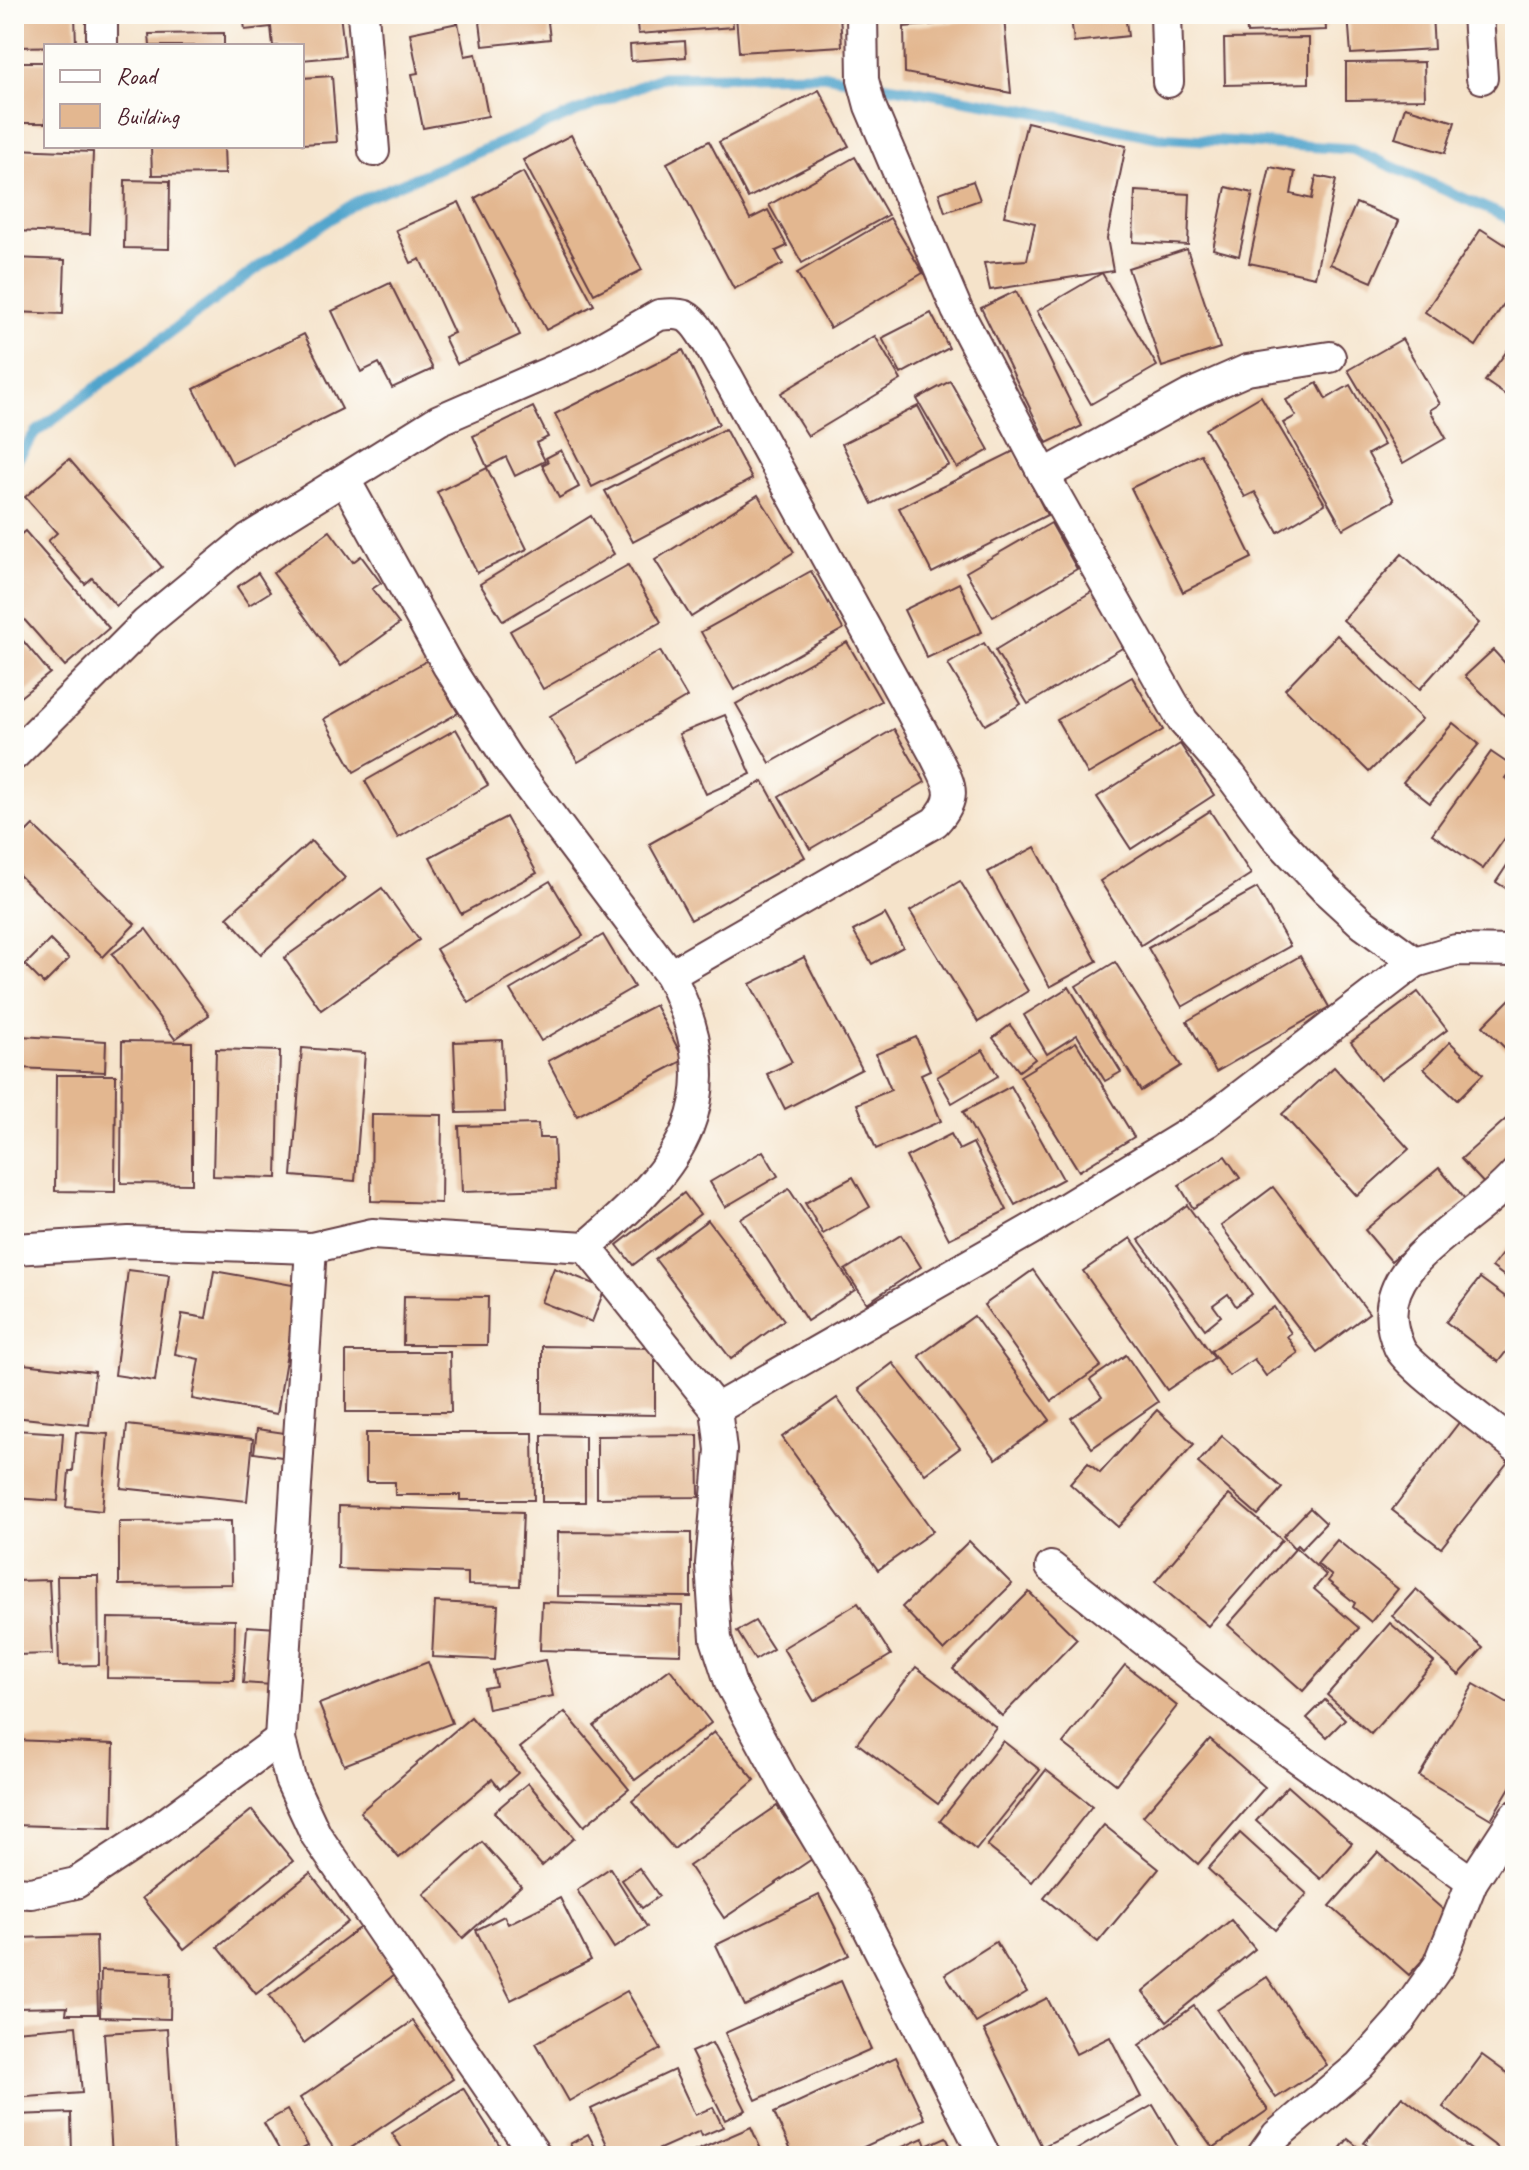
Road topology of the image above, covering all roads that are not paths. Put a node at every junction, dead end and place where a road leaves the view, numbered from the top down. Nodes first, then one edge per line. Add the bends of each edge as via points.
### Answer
1 (102, 14) edge
2 (363, 14) edge
3 (1166, 14) edge
4 (1478, 14) edge
5 (862, 25) edge
6 (102, 44) edge
7 (1482, 78) dead end
8 (1168, 82) dead end
9 (374, 151) dead end
10 (1330, 357) dead end
11 (1044, 475) junction
12 (345, 480) junction
13 (14, 755) edge
14 (1515, 951) edge
15 (1415, 962) junction
16 (670, 975) junction
17 (1515, 1174) edge
18 (586, 1247) junction
19 (311, 1248) junction
20 (14, 1249) edge
21 (716, 1409) junction
22 (1515, 1446) edge
23 (1051, 1567) dead end
24 (280, 1739) junction
25 (1515, 1816) edge
26 (1472, 1882) junction
27 (14, 1892) edge
28 (536, 2156) edge
29 (985, 2156) edge
30 (1262, 2156) edge

1 - 6 street
2 - 9 street
3 - 8 street
4 - 7 street
5 - 11 street via 863,80 870,106 957,310
10 - 11 street via 1247,370
11 - 15 street via 1183,721 1326,890
12 - 13 street via 248,539 146,623
12 - 16 street via 448,666 507,758
12 - 16 street via 439,420 589,355 659,315 686,317 698,328 952,790 948,808 935,822
14 - 15 street via 1456,950
15 - 21 street via 1207,1122
16 - 18 street via 696,1039 693,1121 673,1160
17 - 22 street via 1430,1246 1393,1291 1399,1350
18 - 19 street via 372,1234
18 - 21 street
19 - 20 street via 129,1242
19 - 24 street
21 - 29 street via 721,1450 711,1564 716,1639 731,1685 855,1902
23 - 26 street via 1252,1725
24 - 27 street via 76,1883
24 - 28 street via 290,1779 316,1835
25 - 26 street
26 - 30 street via 1439,1965 1401,2019 1359,2066 1277,2135

